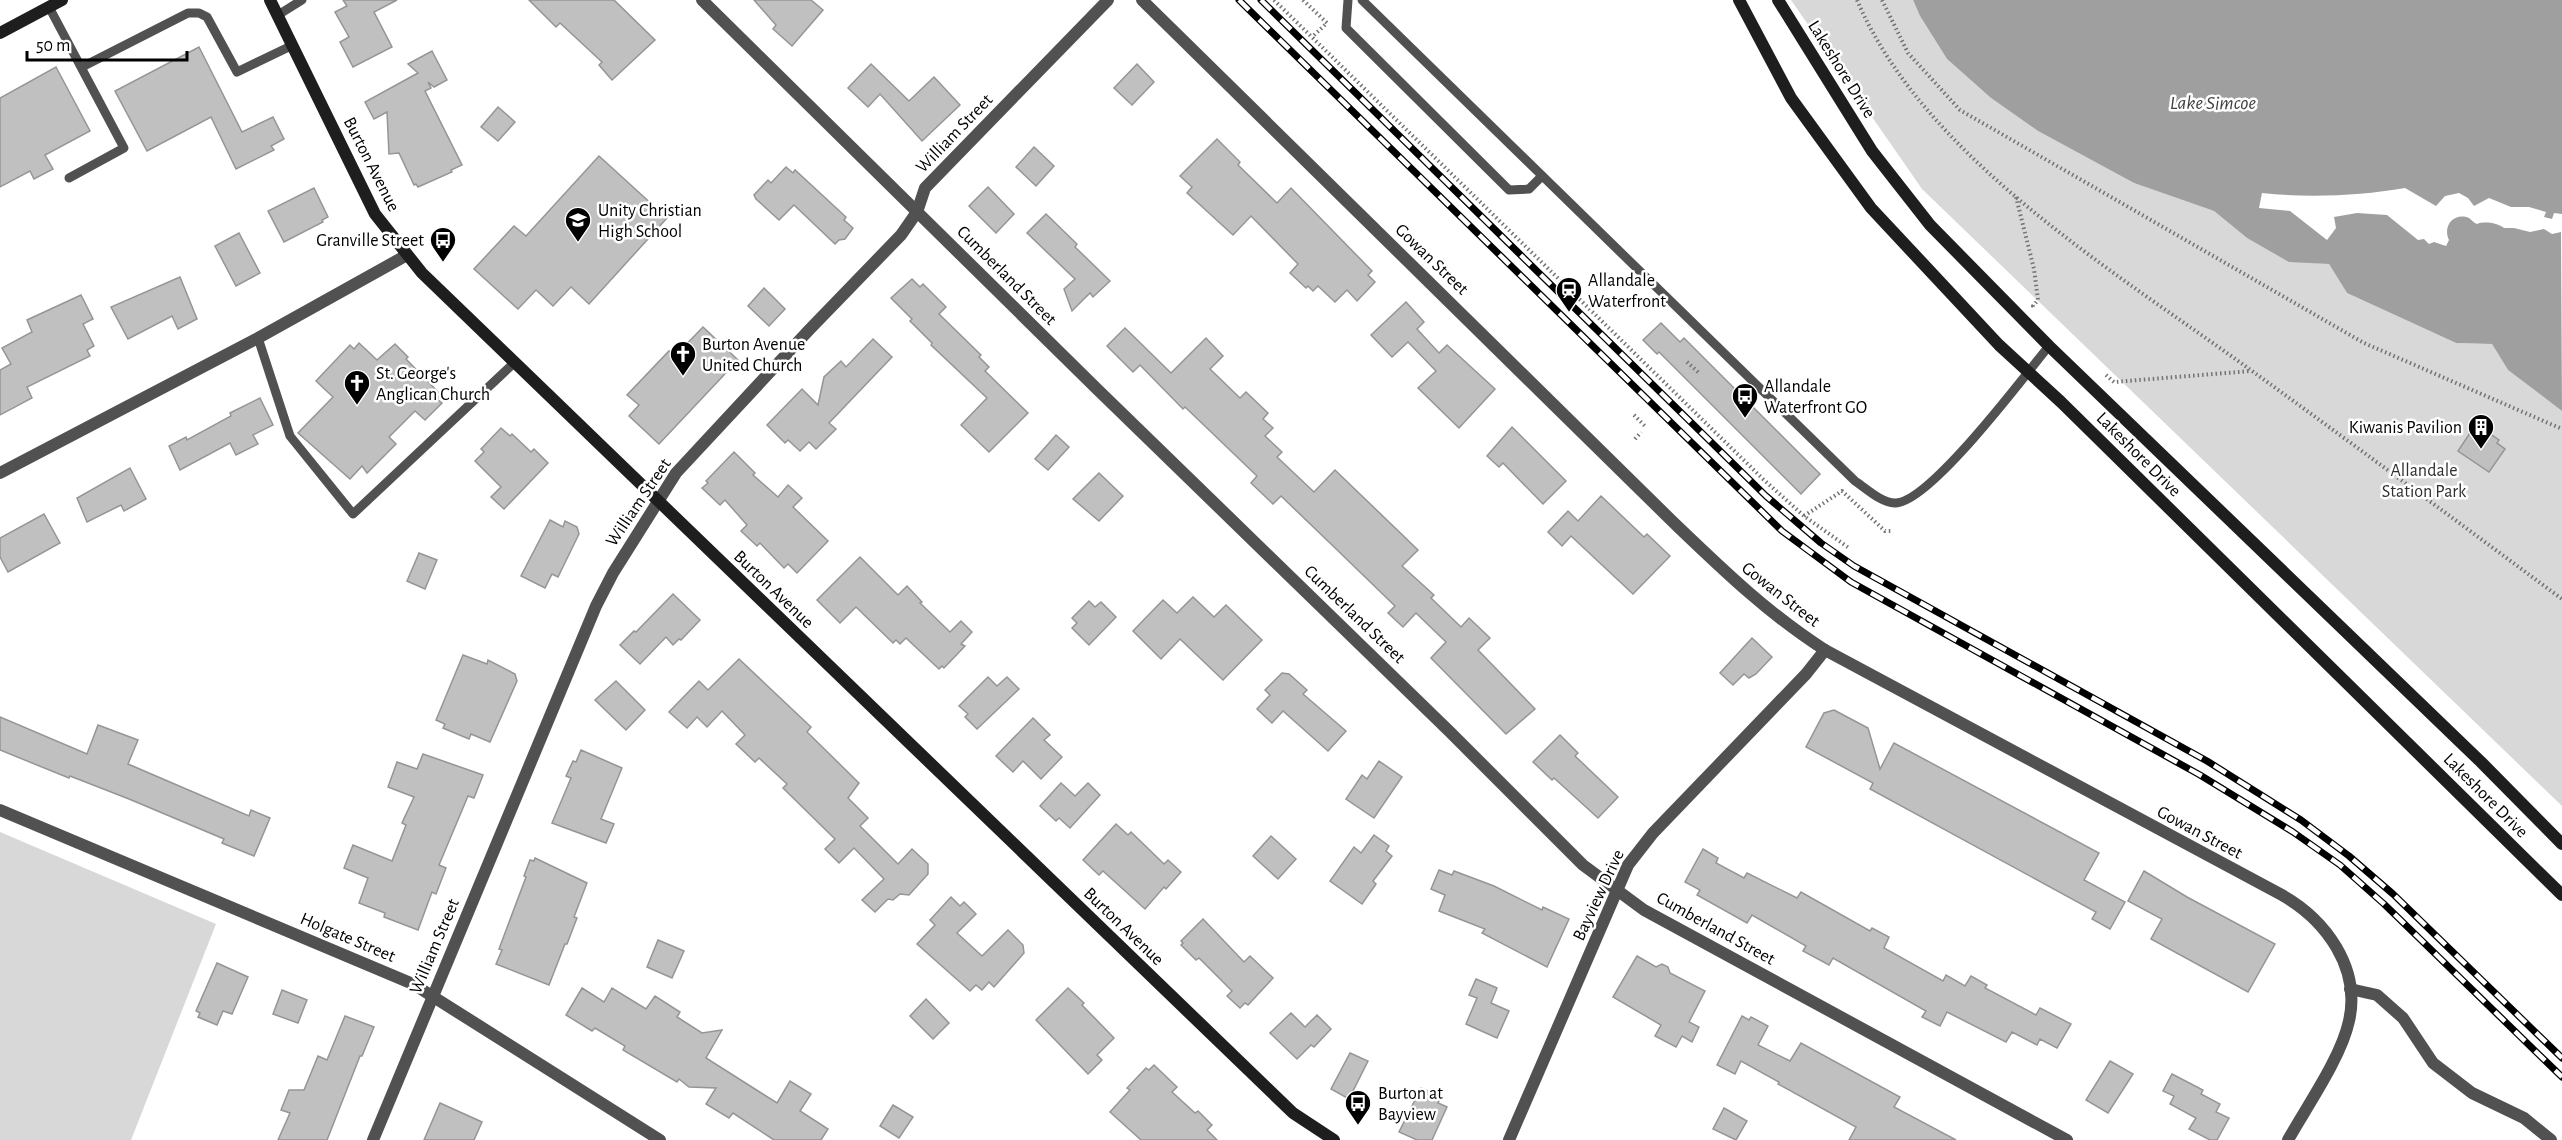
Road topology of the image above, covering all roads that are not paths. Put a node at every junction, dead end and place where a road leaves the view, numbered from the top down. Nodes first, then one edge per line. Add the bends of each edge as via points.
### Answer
1 (62, 0) edge
2 (270, 0) edge
3 (302, 0) edge
4 (702, 0) edge
5 (1108, 0) edge
6 (1142, 0) edge
7 (1348, 0) edge
8 (1362, 0) edge
9 (1738, 0) edge
10 (1778, 0) edge
11 (49, 7) junction
12 (278, 15) junction
13 (0, 33) edge
14 (294, 45) junction
15 (82, 68) junction
16 (1542, 176) junction
17 (69, 178) dead end
18 (917, 212) junction
19 (406, 255) junction
20 (258, 338) junction
21 (2049, 346) junction
22 (514, 363) junction
23 (2027, 373) junction
24 (0, 473) edge
25 (657, 501) junction
26 (1825, 650) junction
27 (0, 810) edge
28 (2562, 844) edge
29 (1617, 892) junction
30 (2562, 895) edge
31 (2350, 989) junction
32 (433, 996) junction
33 (373, 1140) edge
34 (660, 1140) edge
35 (1334, 1140) edge
36 (1509, 1140) edge
37 (2067, 1140) edge
38 (2288, 1140) edge
39 (2551, 1140) edge

1 - 11 main road
2 - 12 main road, Burton Avenue
3 - 12 lane
4 - 18 street, Cumberland Street
5 - 18 street, William Street via 925,188
6 - 26 street, Gowan Street via 1730,577 1774,615
7 - 16 lane via 1346,28 1509,190 1529,189
8 - 16 lane
9 - 23 main road, Lakeshore Drive via 1791,98 1871,208
10 - 21 main road, Lakeshore Drive via 1872,151 1930,225
11 - 13 main road
11 - 15 lane
12 - 14 main road, Burton Avenue
14 - 15 lane via 237,72 207,17 188,13
14 - 19 main road, Burton Avenue via 375,214
15 - 17 lane via 124,148
16 - 23 lane via 1855,481 1883,500 1897,503 1927,487
18 - 25 street, William Street via 901,235 676,474
18 - 29 street, Cumberland Street via 1583,865
19 - 20 street
19 - 22 main road, Burton Avenue
20 - 22 lane via 290,436 353,514
20 - 24 street
21 - 23 lane
21 - 28 main road, Lakeshore Drive
22 - 25 main road, Burton Avenue
23 - 30 main road, Lakeshore Drive
25 - 32 street, William Street via 596,606
25 - 35 main road, Burton Avenue via 1293,1113
26 - 29 street, Bayview Drive via 1653,833 1628,866
26 - 31 street, Gowan Street via 2301,906 2332,940
27 - 32 street, Holgate Street via 413,984
29 - 36 street, Bayview Drive
29 - 37 street, Cumberland Street
31 - 38 street, Gowan Street via 2349,1022 2342,1040
31 - 39 street via 2377,995 2403,1018 2433,1063 2472,1093 2524,1118
32 - 33 street, William Street
32 - 34 street, Holgate Street

